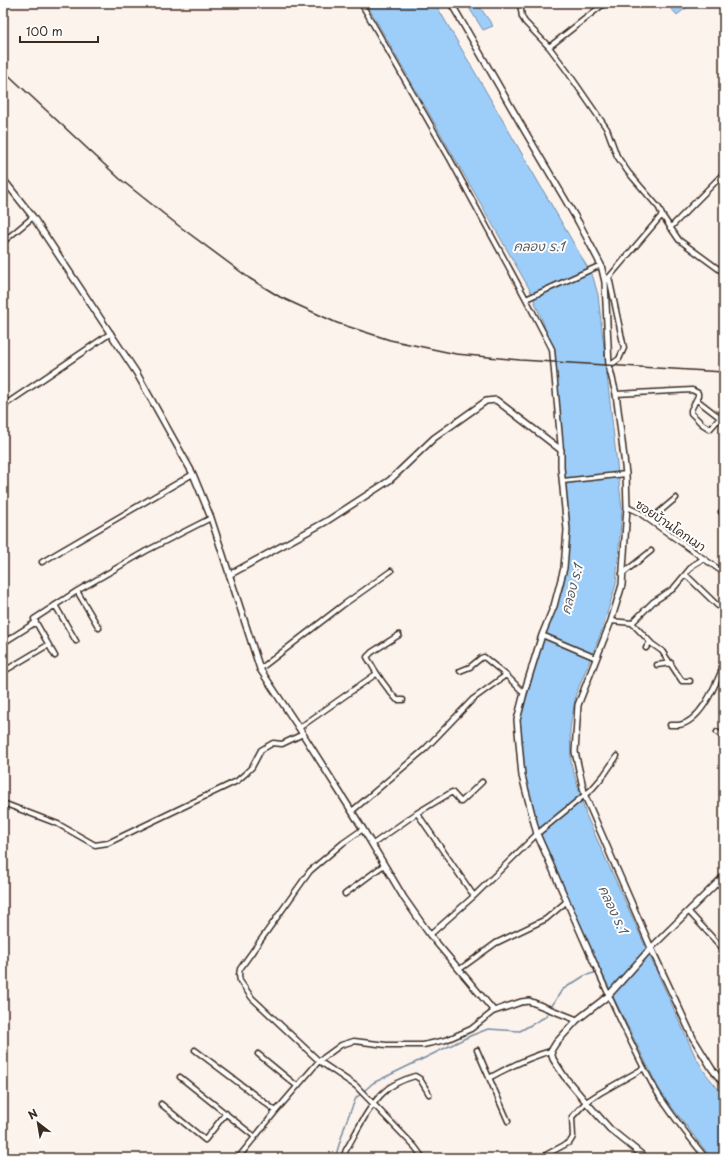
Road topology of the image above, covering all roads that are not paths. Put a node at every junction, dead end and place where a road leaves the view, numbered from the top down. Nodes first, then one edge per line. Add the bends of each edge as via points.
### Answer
1 (360, 3) edge
2 (451, 3) edge
3 (520, 3) edge
4 (605, 3) edge
5 (548, 47) junction
6 (724, 173) edge
7 (3, 179) edge
8 (662, 216) junction
9 (33, 217) junction
10 (670, 228) junction
11 (3, 242) edge
12 (600, 265) junction
13 (724, 273) edge
14 (609, 277) junction
15 (605, 282) junction
16 (526, 299) junction
17 (111, 333) junction
18 (609, 366) junction
19 (616, 394) junction
20 (697, 400) junction
21 (3, 406) edge
22 (562, 450) junction
23 (193, 474) junction
24 (623, 474) junction
25 (566, 481) junction
26 (676, 498) dead end
27 (627, 507) junction
28 (211, 518) junction
29 (652, 522) junction
30 (651, 551) dead end
31 (703, 559) junction
32 (42, 562) dead end
33 (391, 571) dead end
34 (724, 573) edge
35 (622, 574) junction
36 (229, 575) junction
37 (686, 575) junction
38 (77, 591) junction
39 (55, 605) junction
40 (718, 606) dead end
41 (611, 621) junction
42 (36, 622) junction
43 (632, 623) junction
44 (99, 628) dead end
45 (542, 634) junction
46 (399, 635) dead end
47 (76, 641) dead end
48 (650, 642) junction
49 (3, 643) edge
50 (48, 645) junction
51 (646, 648) dead end
52 (55, 656) dead end
53 (596, 658) junction
54 (671, 663) junction
55 (724, 665) edge
56 (657, 666) dead end
57 (260, 669) junction
58 (6, 670) dead end
59 (460, 671) dead end
60 (376, 674) junction
61 (506, 675) junction
62 (690, 681) dead end
63 (524, 693) junction
64 (403, 700) dead end
65 (670, 725) dead end
66 (299, 728) junction
67 (717, 732) dead end
68 (303, 734) junction
69 (724, 738) edge
70 (617, 756) dead end
71 (482, 782) dead end
72 (585, 796) junction
73 (3, 803) edge
74 (352, 811) junction
75 (417, 813) junction
76 (363, 829) junction
77 (538, 834) junction
78 (373, 844) junction
79 (384, 865) junction
80 (724, 876) edge
81 (345, 894) dead end
82 (474, 896) junction
83 (567, 900) junction
84 (689, 912) junction
85 (430, 935) junction
86 (651, 948) junction
87 (724, 950) edge
88 (595, 965) joint
89 (460, 969) junction
90 (608, 996) junction
91 (494, 1011) junction
92 (577, 1020) junction
93 (195, 1050) dead end
94 (478, 1050) dead end
95 (551, 1052) junction
96 (258, 1054) dead end
97 (319, 1061) junction
98 (644, 1068) junction
99 (180, 1077) dead end
100 (489, 1078) junction
101 (724, 1084) edge
102 (297, 1086) junction
103 (429, 1094) dead end
104 (586, 1102) junction
105 (161, 1104) dead end
106 (374, 1105) junction
107 (276, 1111) junction
108 (226, 1113) junction
109 (508, 1121) dead end
110 (255, 1137) junction
111 (238, 1158) edge
112 (343, 1158) edge
113 (423, 1158) edge
114 (540, 1158) edge
115 (646, 1158) edge
116 (706, 1158) edge

1 - 16 street via 450,159
2 - 12 street via 579,223
3 - 5 street via 525,22
4 - 5 street
5 - 8 street via 607,129 616,156 659,208
6 - 10 street
7 - 9 street
8 - 10 street
8 - 14 street
9 - 11 street
9 - 17 street
10 - 13 street via 678,240
12 - 15 street
12 - 16 street
14 - 15 street
14 - 18 street via 624,348 619,359
15 - 18 street
16 - 22 street via 552,349
17 - 21 street
17 - 23 street via 136,372
18 - 19 street
19 - 20 street via 690,389 698,393
19 - 24 street
20 - 20 street via 719,417 710,429 691,413
22 - 25 street via 561,467
22 - 36 street via 496,400 486,401 434,438 390,480 327,521
23 - 28 street
23 - 32 street
24 - 25 street
24 - 27 street
25 - 45 street via 567,530 564,568 554,606
26 - 29 street via 657,514
27 - 29 street, ซอยบ้านโคกเมา
27 - 35 street
28 - 36 street
28 - 38 street via 146,551
29 - 31 street, ซอยบ้านโคกเมา
30 - 35 street
31 - 34 street, ซอยบ้านโคกเมา
31 - 37 street via 693,565
33 - 57 street
35 - 41 street via 622,585
36 - 57 street
37 - 40 street
37 - 43 street
38 - 39 street
38 - 44 street
39 - 42 street via 34,619
39 - 47 street
41 - 43 street
41 - 53 street
42 - 49 street
42 - 50 street
43 - 48 street
45 - 53 street
45 - 63 street
46 - 60 street via 368,655
48 - 51 street
48 - 54 street via 662,651
50 - 52 street
50 - 58 street
53 - 72 street via 578,705 575,752
54 - 56 street
54 - 62 street via 682,681
55 - 65 street via 716,686 703,707 692,719 681,725
57 - 66 street
59 - 61 street via 484,657
60 - 64 street via 397,700
60 - 66 street
61 - 63 street
61 - 74 street via 473,699 425,748
63 - 77 street via 517,720 522,776
66 - 68 street
67 - 69 street
68 - 73 street via 282,744 273,743 262,750 252,767 237,780 108,843 95,845 58,824
68 - 74 street
70 - 72 street
71 - 75 street via 461,802 452,792
72 - 77 street
72 - 86 street
74 - 76 street
75 - 78 street
75 - 82 street
76 - 78 street
76 - 97 street via 310,871 239,975 240,981 252,998
77 - 82 street
77 - 83 street
78 - 79 street
79 - 81 street
79 - 85 street
80 - 84 street
82 - 85 street
83 - 88 street
83 - 89 street via 546,919 496,943
84 - 86 street
84 - 87 street
85 - 89 street
86 - 90 street
86 - 101 street via 693,1038
88 - 90 street
89 - 91 street
90 - 92 street
90 - 98 street
91 - 92 street via 529,1002
91 - 97 street via 471,1029 446,1040 423,1045 386,1045 354,1041 341,1045
92 - 95 street
93 - 107 street
94 - 100 street
95 - 100 street via 510,1066
95 - 104 street via 564,1076
96 - 102 street
97 - 102 street
97 - 106 street via 356,1086
98 - 104 street
98 - 116 street via 686,1134
99 - 108 street
100 - 109 street
102 - 107 street
103 - 106 street via 420,1078 415,1076 384,1091
104 - 114 street via 572,1117 573,1137 570,1142
104 - 115 street via 610,1129
105 - 108 street via 205,1140
106 - 112 street
106 - 113 street
107 - 110 street
108 - 110 street
110 - 111 street

